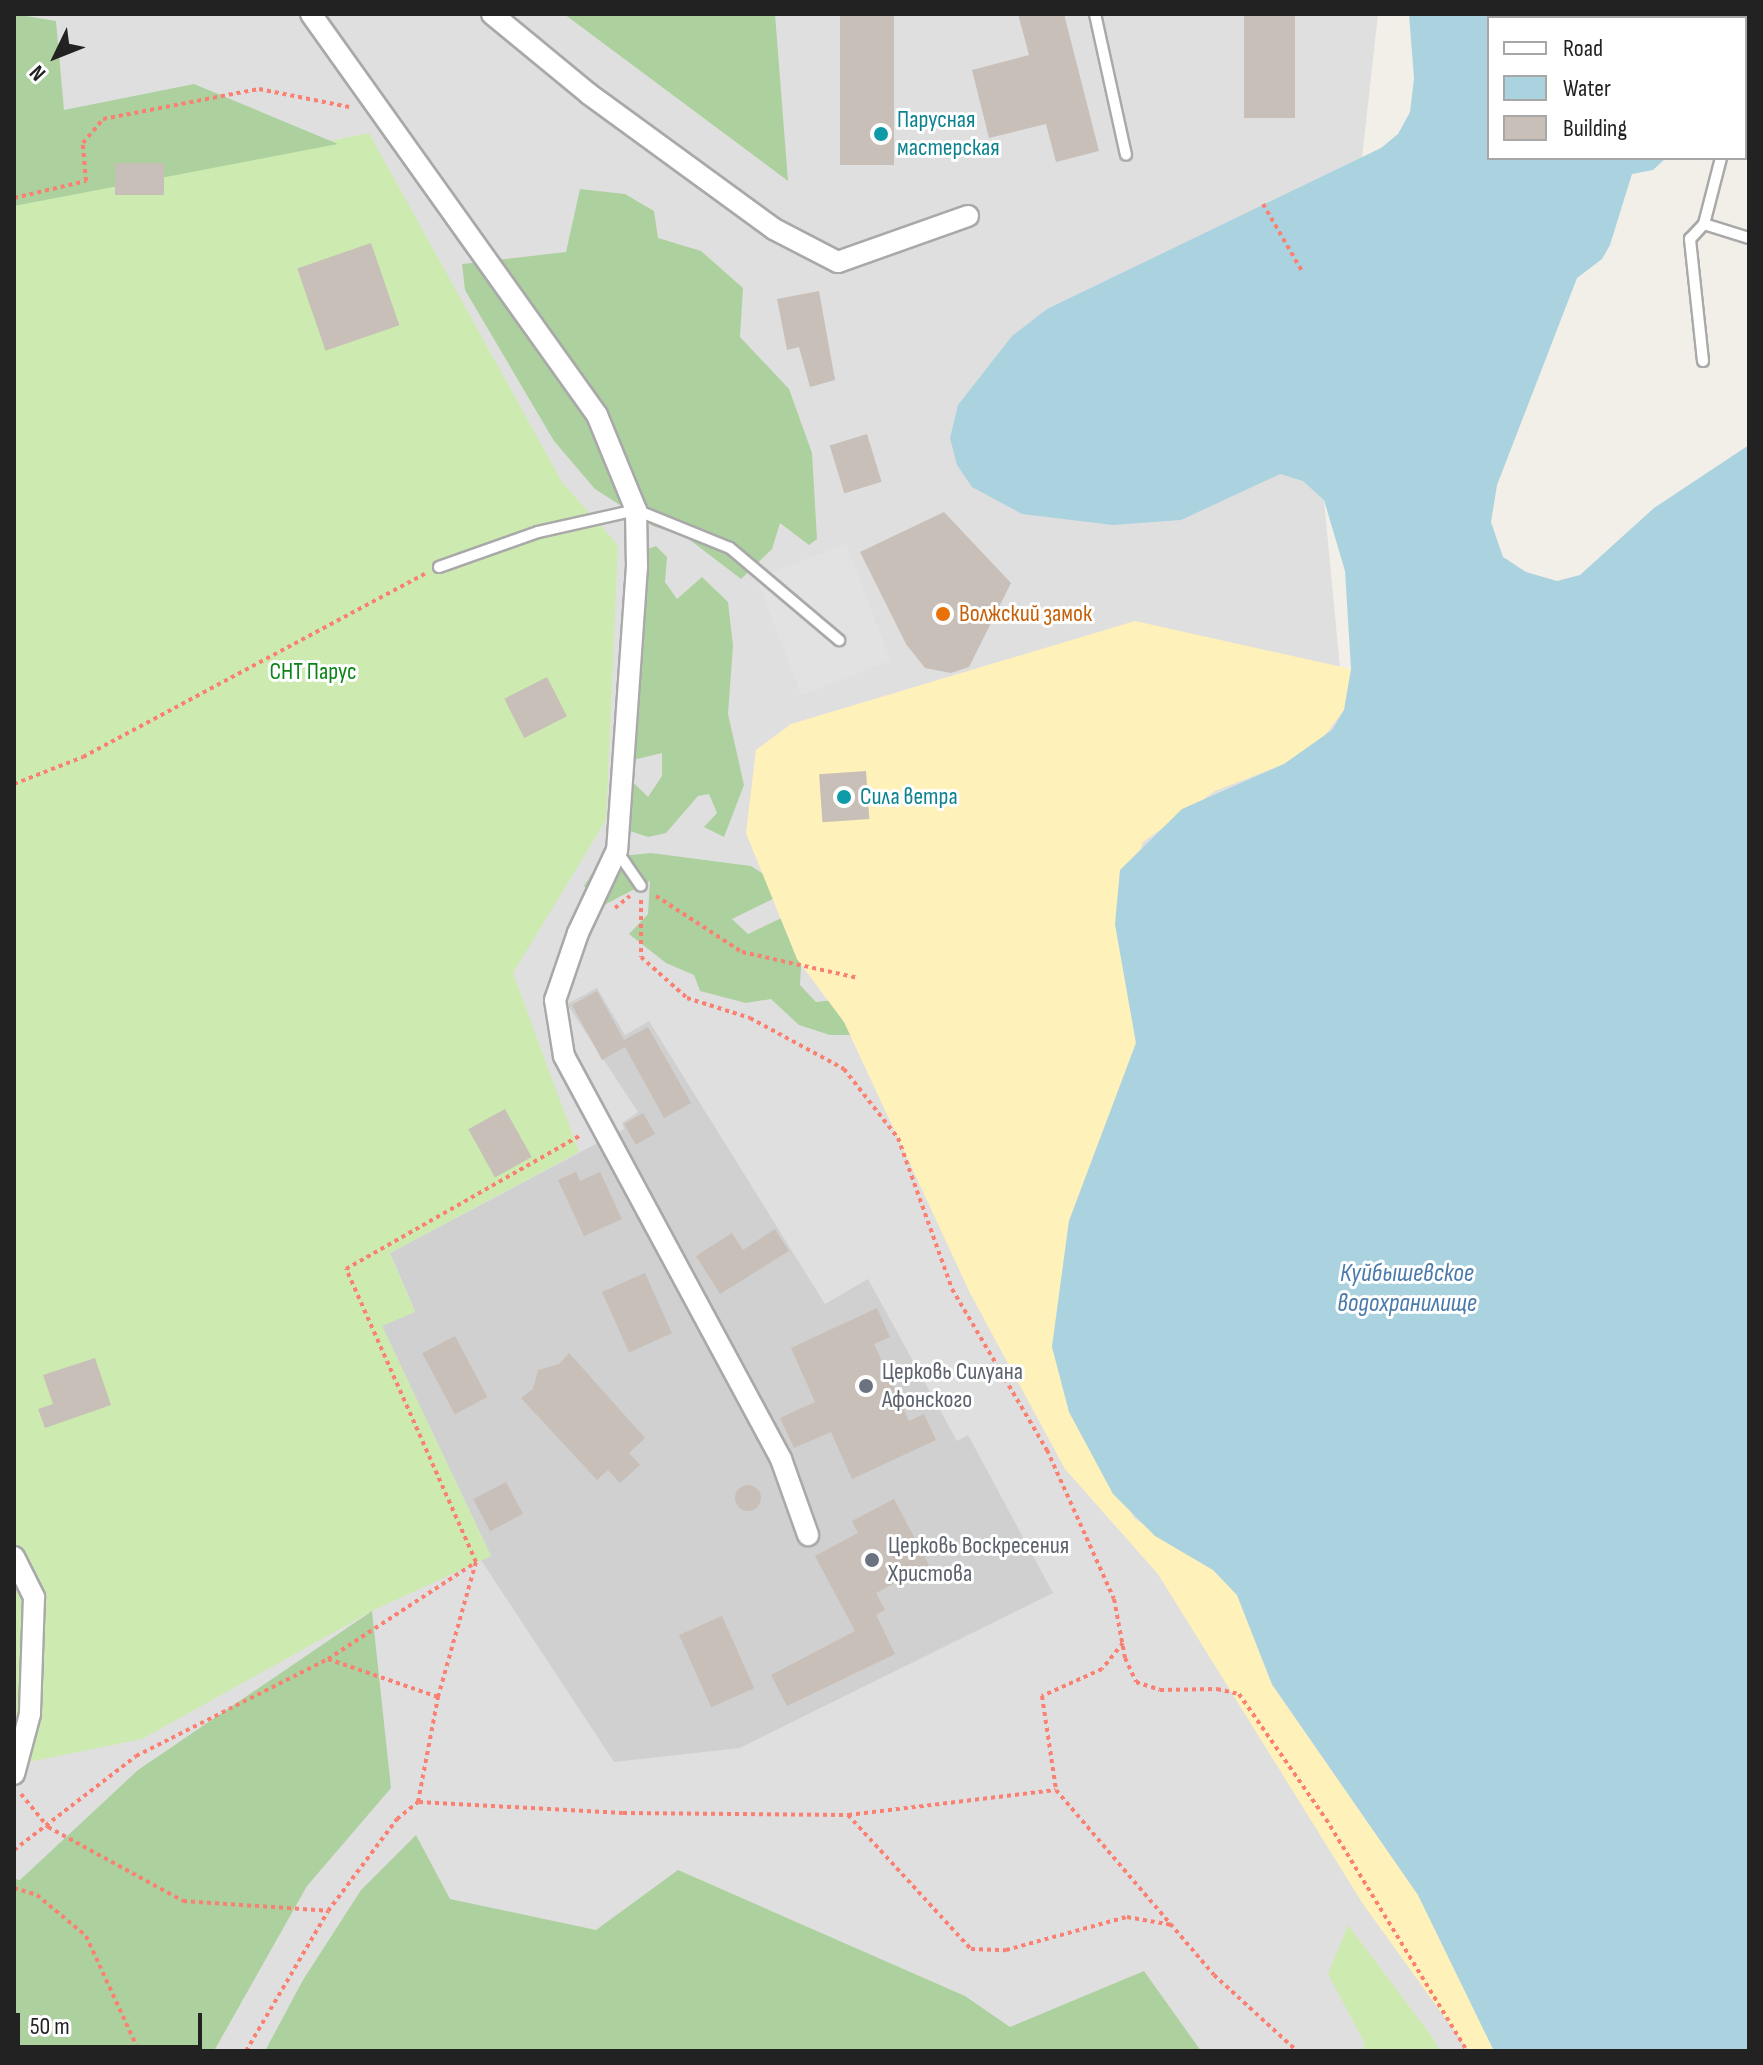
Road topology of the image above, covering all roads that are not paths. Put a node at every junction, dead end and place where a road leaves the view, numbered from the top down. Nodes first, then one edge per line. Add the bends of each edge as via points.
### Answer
1 (311, 14) edge
2 (492, 14) edge
3 (1095, 14) edge
4 (1126, 155) dead end
5 (1720, 160) edge
6 (968, 216) dead end
7 (1704, 224) junction
8 (1749, 238) edge
9 (1703, 361) dead end
10 (636, 510) junction
11 (439, 567) road end
12 (839, 640) dead end
13 (617, 850) junction
14 (641, 886) road end
15 (808, 1535) dead end
16 (14, 1557) edge
17 (14, 1774) edge

1 - 10 street via 597,415
2 - 6 street via 589,94 774,229 838,262
3 - 4 lane
5 - 7 lane
7 - 8 lane
7 - 9 lane via 1690,239
10 - 11 lane via 538,532
10 - 12 lane via 730,548
10 - 13 street via 637,566
13 - 14 lane
13 - 15 street via 578,933 555,1000 564,1056 781,1459
16 - 17 street via 34,1597 30,1714

